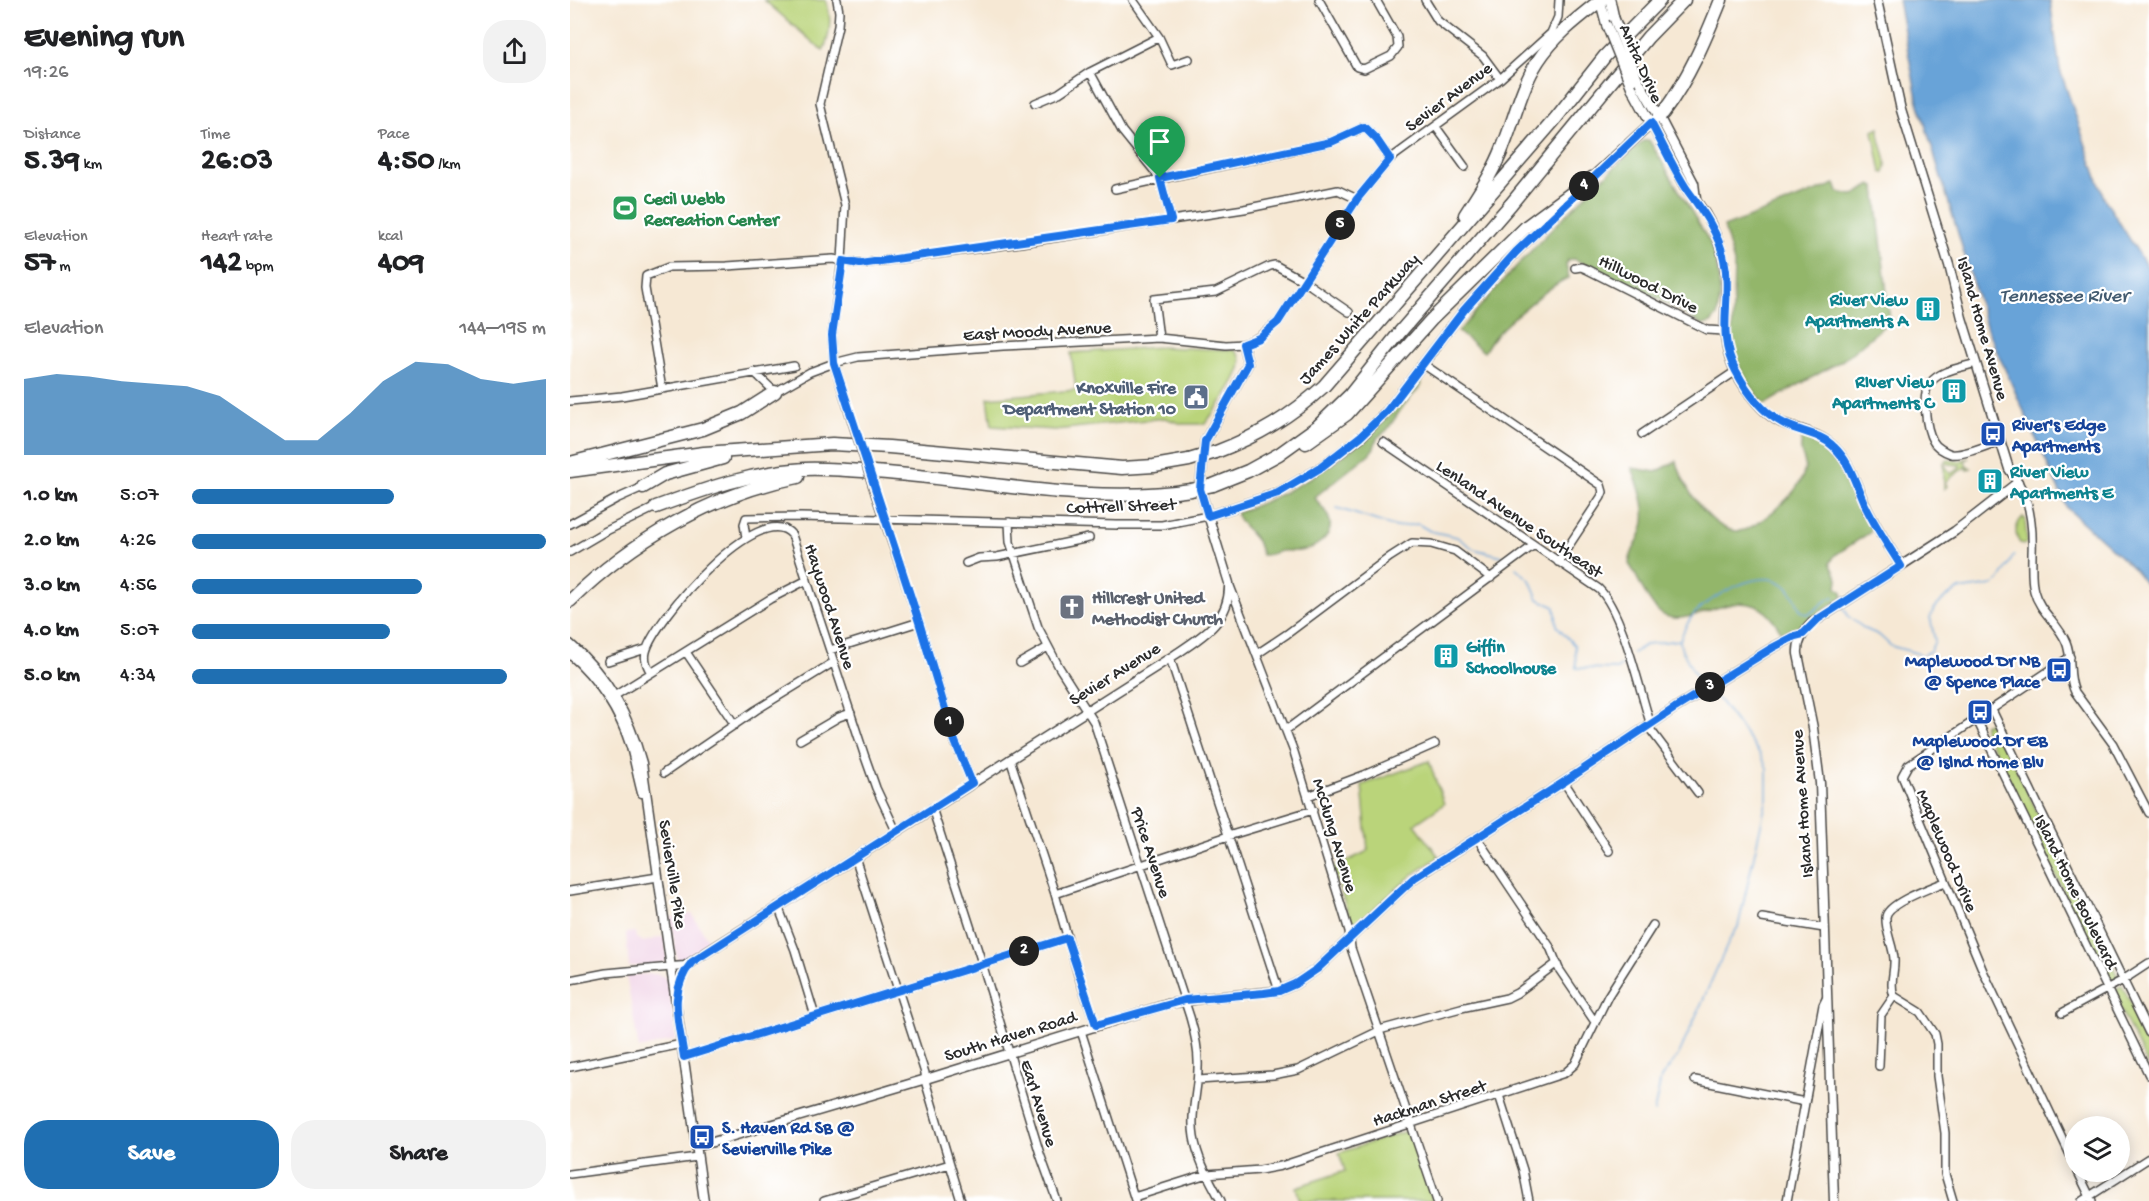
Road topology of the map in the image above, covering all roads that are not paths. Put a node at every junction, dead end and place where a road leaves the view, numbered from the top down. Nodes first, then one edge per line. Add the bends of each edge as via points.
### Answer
1 (837, 0) edge
2 (1133, 0) edge
3 (1319, 0) edge
4 (1376, 0) edge
5 (1425, 0) edge
6 (1559, 0) edge
7 (1600, 0) edge
8 (1610, 0) edge
9 (1660, 0) edge
10 (1684, 0) edge
11 (1720, 0) edge
12 (1877, 0) edge
13 (1611, 22) junction
14 (1160, 38) junction
15 (1189, 59) dead end
16 (1090, 72) junction
17 (1500, 80) junction
18 (1035, 103) dead end
19 (1655, 119) junction
20 (1436, 127) junction
21 (1390, 159) junction
22 (1465, 167) dead end
23 (1160, 178) junction
24 (1592, 178) junction
25 (1114, 189) dead end
26 (1357, 199) junction
27 (1171, 220) junction
28 (1443, 250) junction
29 (843, 261) junction
30 (1575, 268) dead end
31 (1304, 281) junction
32 (1349, 312) dead end
33 (1724, 331) junction
34 (1159, 338) junction
35 (1243, 344) junction
36 (834, 363) junction
37 (1976, 363) junction
38 (1423, 364) junction
39 (794, 366) dead end
40 (1736, 371) junction
41 (754, 372) junction
42 (662, 389) junction
43 (775, 392) junction
44 (570, 401) edge
45 (1642, 434) dead end
46 (2000, 441) junction
47 (1383, 442) dead end
48 (801, 445) junction
49 (570, 463) edge
50 (570, 471) edge
51 (861, 471) junction
52 (1248, 471) junction
53 (2018, 482) junction
54 (643, 487) joint
55 (656, 507) joint
56 (1208, 516) junction
57 (884, 519) junction
58 (1009, 522) junction
59 (570, 524) edge
60 (746, 538) junction
61 (1089, 538) dead end
62 (1534, 545) junction
63 (570, 552) edge
64 (1014, 553) junction
65 (1558, 561) junction
66 (966, 563) dead end
67 (1901, 566) junction
68 (1491, 578) junction
69 (807, 580) junction
70 (1229, 584) junction
71 (570, 601) edge
72 (919, 622) junction
73 (1803, 634) junction
74 (570, 644) edge
75 (1048, 647) junction
76 (646, 649) junction
77 (830, 650) junction
78 (686, 652) junction
79 (570, 654) edge
80 (1257, 654) junction
81 (2070, 657) junction
82 (1170, 658) junction
83 (608, 661) dead end
84 (834, 662) junction
85 (1020, 663) dead end
86 (651, 673) junction
87 (612, 698) junction
88 (1087, 710) junction
89 (1992, 710) junction
90 (851, 713) junction
91 (1977, 720) junction
92 (735, 725) junction
93 (1650, 725) junction
94 (1286, 730) junction
95 (800, 740) dead end
96 (1435, 744) dead end
97 (1010, 759) junction
98 (664, 773) dead end
99 (1564, 782) junction
100 (972, 783) junction
101 (1698, 793) dead end
102 (1308, 796) junction
103 (932, 808) junction
104 (1313, 810) junction
105 (647, 811) junction
106 (2149, 813) edge
107 (896, 831) junction
108 (1228, 836) junction
109 (1477, 838) junction
110 (1609, 851) dead end
111 (855, 857) junction
112 (1140, 865) junction
113 (658, 877) junction
114 (1945, 882) junction
115 (570, 891) edge
116 (1055, 894) junction
117 (778, 906) junction
118 (1762, 918) dead end
119 (1653, 925) dead end
120 (1824, 928) junction
121 (1067, 938) junction
122 (1350, 938) junction
123 (692, 962) junction
124 (982, 963) junction
125 (1557, 963) junction
126 (2149, 963) edge
127 (671, 967) junction
128 (570, 980) edge
129 (2123, 980) junction
130 (898, 989) junction
131 (2108, 989) junction
132 (1279, 991) junction
133 (675, 996) junction
134 (1894, 996) junction
135 (1827, 997) junction
136 (1185, 1000) junction
137 (2062, 1013) dead end
138 (815, 1016) junction
139 (1595, 1022) junction
140 (1096, 1025) junction
141 (1380, 1030) junction
142 (1081, 1031) junction
143 (2149, 1033) edge
144 (682, 1044) junction
145 (1009, 1053) junction
146 (684, 1057) junction
147 (1879, 1066) dead end
148 (570, 1067) edge
149 (2149, 1075) edge
150 (926, 1079) junction
151 (1198, 1080) junction
152 (1695, 1080) dead end
153 (1498, 1095) junction
154 (1805, 1102) junction
155 (1412, 1123) junction
156 (2064, 1142) edge
157 (696, 1147) junction
158 (697, 1157) junction
159 (2149, 1158) edge
160 (950, 1164) junction
161 (570, 1174) edge
162 (1207, 1174) junction
163 (2083, 1182) edge
164 (1135, 1199) edge
165 (2091, 1199) edge
166 (704, 1201) edge
167 (824, 1201) edge
168 (961, 1201) edge
169 (1057, 1201) edge
170 (1221, 1201) edge
171 (1437, 1201) edge
172 (1529, 1201) edge
173 (1787, 1201) edge
174 (1834, 1201) edge
175 (1953, 1201) edge
176 (2082, 1201) edge

1 - 29 street via 838,26 820,104 845,206
2 - 14 street
3 - 4 street via 1357,67 1365,69 1390,56 1398,47 1397,37
5 - 17 street via 1438,21 1484,56
6 - 17 street, Sevier Avenue via 1558,17 1551,33
7 - 13 main road, Anita Drive
7 - 28 highway via 1564,30 1539,60 1525,83 1490,176
8 - 13 main road, Anita Drive
9 - 28 highway, James White Parkway via 1605,56
10 - 52 highway via 1635,53 1350,395 1318,426
11 - 19 highway via 1683,84
12 - 37 street, Island Home Avenue via 1901,110
13 - 19 main road, Anita Drive, bridge via 1635,84
14 - 15 street via 1172,65
14 - 16 street
16 - 18 street via 1059,93
16 - 23 street via 1122,131
17 - 20 street, Sevier Avenue
19 - 24 main road, Cottrell Street
19 - 33 street, Anita Drive via 1694,183 1696,199 1720,245 1726,289
20 - 21 street, Sevier Avenue
20 - 22 street
21 - 23 street via 1364,127 1331,142
21 - 26 street, Sevier Avenue
23 - 25 street
23 - 27 street
24 - 38 street, Cottrell Street via 1516,252
24 - 52 highway via 1527,226 1486,265 1347,414 1321,435
26 - 27 street via 1338,190
26 - 31 street, Sevier Avenue
27 - 29 street via 860,264
28 - 48 highway, James White Parkway, bridge via 1306,403 1261,433 1216,452 1154,466 1122,468 889,447
29 - 36 street via 832,335
29 - 42 street via 669,267 646,276 647,310
30 - 33 street, Hillwood Drive via 1586,269 1707,330
31 - 32 street
31 - 34 street via 1270,266 1216,292 1154,299
31 - 35 street, Sevier Avenue via 1273,328
33 - 40 street
34 - 35 street, East Moody Avenue
34 - 36 street, East Moody Avenue via 882,354
35 - 56 street, Sevier Avenue via 1248,364 1205,441 1200,489
36 - 43 street, East Moody Avenue
36 - 57 street, bridge
37 - 46 street, Island Home Avenue
37 - 46 street via 1939,375 1927,386 1925,401 1931,437 1937,446 1954,454
38 - 56 street, Cottrell Street via 1387,411 1320,468 1278,493
38 - 65 street via 1603,489
39 - 41 street
40 - 45 street
40 - 67 street via 1763,409 1781,423 1824,439 1838,451 1869,514
41 - 42 street
41 - 43 street
42 - 44 street
43 - 49 highway via 703,429
46 - 53 street, Island Home Avenue via 2010,472
47 - 62 street, Lenland Avenue Southeast
48 - 50 highway
48 - 54 highway via 709,460 665,474
51 - 52 highway, bridge via 1109,494 1191,490
51 - 55 highway via 827,468 765,473
51 - 71 highway via 785,479 714,504 650,539
53 - 67 street via 1965,524
53 - 81 street via 2031,525 2034,592 2064,637
54 - 59 street
55 - 63 street
56 - 58 street, Cottrell Street via 1162,525
56 - 70 street, Sevier Avenue
57 - 58 street, Cottrell Street
57 - 60 street, Cottrell Street via 746,518
57 - 72 street
58 - 64 street, Price Avenue
60 - 69 street, Haywood Avenue via 766,529 788,530
60 - 76 street, Haywood Avenue via 708,568 685,593
61 - 64 street
62 - 65 street, Lenland Avenue Southeast
62 - 68 street
64 - 66 street
64 - 75 street, Price Avenue
65 - 93 street, Lenland Avenue Southeast via 1599,589 1612,604
67 - 73 street via 1818,619
68 - 80 street via 1455,551 1412,543
68 - 94 street
69 - 77 street, Haywood Avenue
69 - 78 street
70 - 80 street, McClung Avenue
70 - 82 street, Sevier Avenue via 1227,605 1219,620
72 - 77 street
72 - 100 street via 954,739
73 - 93 street, South Haven Road via 1772,648
73 - 120 street, Island Home Avenue via 1798,654 1820,780
74 - 87 street, Sevierville Pike via 597,669
75 - 85 street
75 - 88 street, Price Avenue
76 - 83 street
76 - 86 street via 646,664
77 - 84 street, Haywood Avenue
78 - 86 street
78 - 92 street
79 - 87 street, Sevierville Pike
80 - 94 street, McClung Avenue
81 - 89 street, Maplewood Drive
81 - 106 street via 2075,692 2115,747
82 - 88 street, Sevier Avenue
82 - 108 street
84 - 90 street, Haywood Avenue
84 - 92 street
86 - 87 street
87 - 105 street, Sevierville Pike
87 - 105 street, Sevierville Pike via 637,745
88 - 97 street, Sevier Avenue
88 - 112 street, Price Avenue
89 - 91 street, Maplewood Drive
89 - 129 street, Island Home Boulevard
90 - 95 street
90 - 107 street, Haywood Avenue via 876,788
91 - 114 street, Maplewood Drive via 1908,765 1902,776
91 - 131 street, Island Home Boulevard
92 - 98 street
93 - 99 street, South Haven Road
93 - 101 street, Lenland Avenue Southeast
94 - 102 street, McClung Avenue
96 - 102 street
97 - 100 street, Sevier Avenue
97 - 116 street
99 - 109 street, South Haven Road
99 - 110 street
100 - 103 street, Sevier Avenue
102 - 104 street, McClung Avenue
103 - 107 street, Sevier Avenue
103 - 124 street, Earl Avenue
104 - 108 street
104 - 122 street, McClung Avenue
105 - 113 street, Sevierville Pike
107 - 111 street, Sevier Avenue
108 - 112 street
108 - 132 street
109 - 122 street, South Haven Road via 1414,878
109 - 125 street
111 - 117 street, Sevier Avenue
111 - 130 street
112 - 116 street
112 - 136 street, Price Avenue
113 - 115 street
113 - 127 street, Sevierville Pike
114 - 134 street via 1886,914 1894,952
114 - 156 street, Maplewood Drive
116 - 121 street
117 - 123 street, Sevier Avenue
117 - 138 street
118 - 120 street
119 - 139 street, Hackman Street
120 - 135 street, Island Home Avenue
121 - 124 street
121 - 140 street
122 - 132 street, South Haven Road via 1304,979
122 - 141 street, McClung Avenue
123 - 127 street, Sevier Avenue
123 - 133 street via 681,977
124 - 130 street
124 - 145 street, Earl Avenue
125 - 139 street
125 - 141 street via 1507,998
126 - 129 street
127 - 128 street
127 - 133 street, Sevierville Pike
129 - 131 street
129 - 143 street, Island Home Boulevard
130 - 138 street
130 - 150 street
131 - 137 street
131 - 149 street, Island Home Boulevard
132 - 136 street, South Haven Road
133 - 144 street, Sevierville Pike
134 - 147 street via 1881,1015
134 - 175 street via 1920,1012 1935,1034 1945,1126 1944,1168
135 - 154 street
135 - 174 street, Island Home Avenue
136 - 140 street, South Haven Road
136 - 151 street, Price Avenue via 1198,1052
138 - 146 street
139 - 153 street, Hackman Street via 1571,1069
140 - 142 street, South Haven Road
141 - 151 street via 1298,1070
141 - 155 street, McClung Avenue
142 - 145 street, South Haven Road
142 - 164 street
144 - 146 street, Sevierville Pike
144 - 148 street
145 - 150 street, South Haven Road
145 - 169 street, Earl Avenue
146 - 157 street, Sevierville Pike
150 - 157 street, South Haven Road
150 - 160 street
151 - 162 street, Price Avenue via 1193,1107 1194,1136
152 - 154 street
153 - 155 street, Hackman Street
153 - 172 street
154 - 173 street
155 - 162 street, Hackman Street via 1281,1166
155 - 171 street, McClung Avenue
157 - 158 street, Sevierville Pike
158 - 161 street
158 - 166 street, Sevierville Pike
159 - 165 street
160 - 167 street
160 - 168 street
162 - 164 street, Hackman Street
162 - 170 street, Price Avenue
163 - 165 street
165 - 176 street

